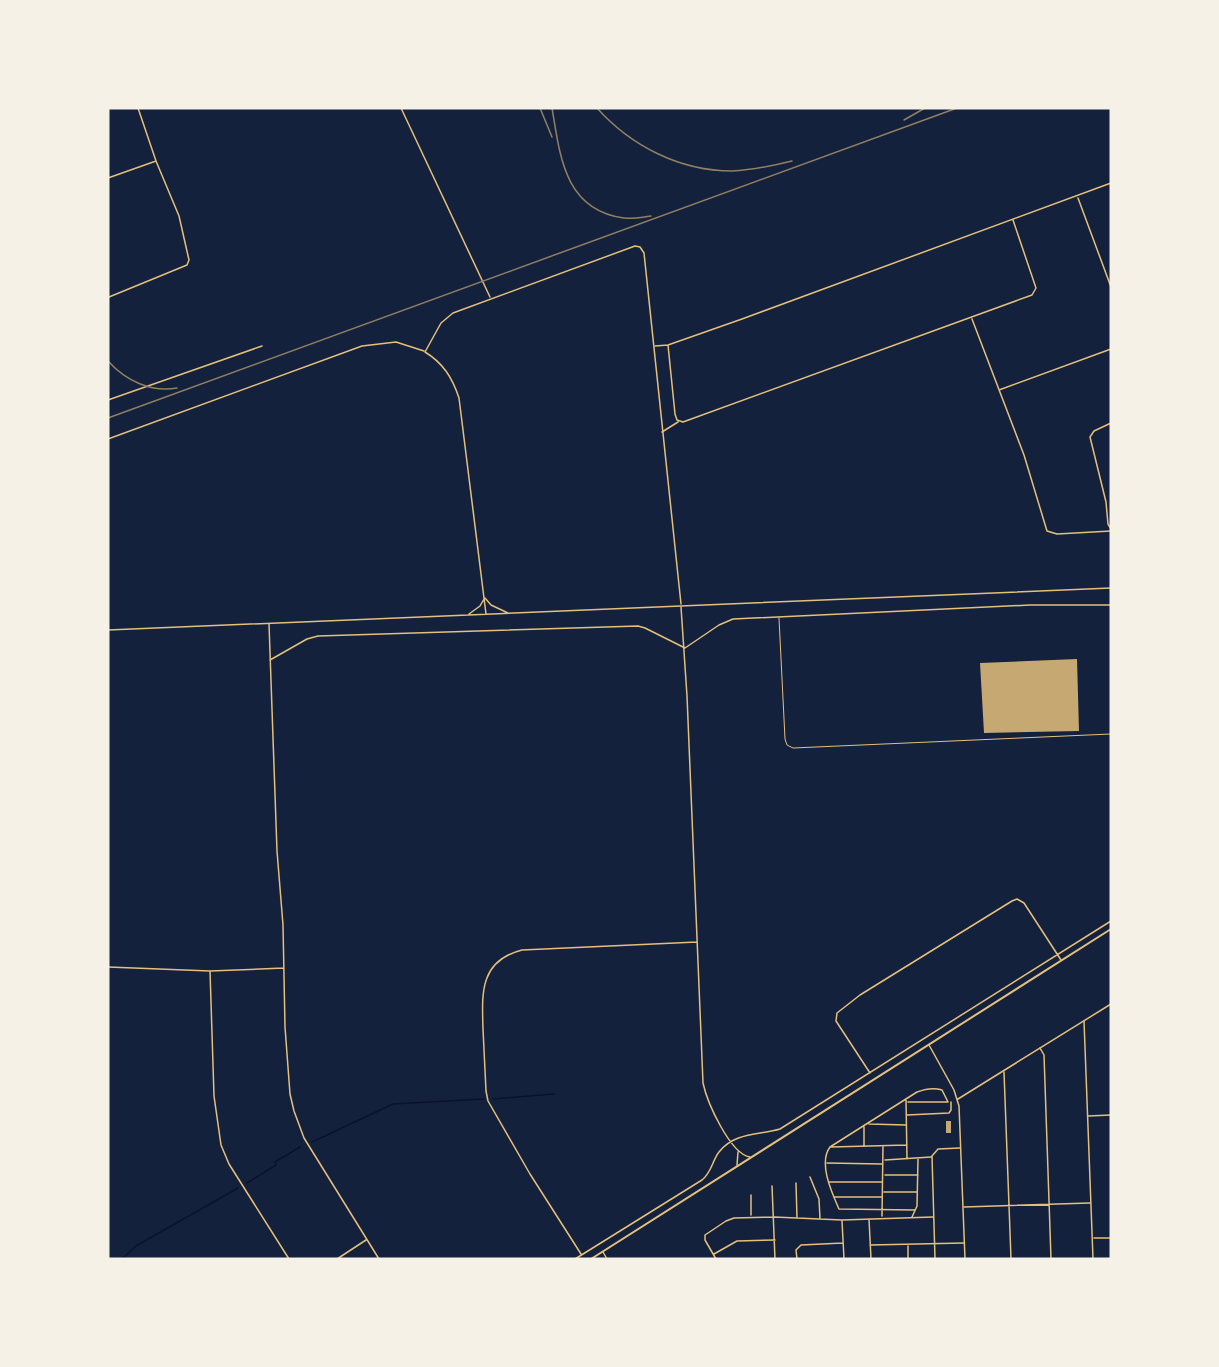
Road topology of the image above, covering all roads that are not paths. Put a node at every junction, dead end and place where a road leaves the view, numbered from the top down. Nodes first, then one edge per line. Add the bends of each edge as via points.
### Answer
1 (138, 108) edge
2 (401, 108) edge
3 (156, 161) junction
4 (108, 178) edge
5 (1111, 183) edge
6 (1077, 196) junction
7 (1013, 220) junction
8 (1111, 266) edge
9 (1104, 268) junction
10 (1111, 287) edge
11 (109, 297) edge
12 (490, 297) junction
13 (971, 318) junction
14 (668, 345) junction
15 (262, 346) dead end
16 (654, 346) junction
17 (1111, 349) edge
18 (425, 352) junction
19 (999, 390) junction
20 (108, 400) edge
21 (679, 422) junction
22 (1111, 423) edge
23 (662, 432) junction
24 (108, 439) edge
25 (1111, 530) edge
26 (1111, 588) edge
27 (484, 598) junction
28 (1111, 605) edge
29 (681, 606) junction
30 (509, 614) junction
31 (486, 615) junction
32 (466, 616) junction
33 (779, 618) junction
34 (269, 623) junction
35 (108, 630) edge
36 (684, 648) junction
37 (270, 660) junction
38 (1111, 734) edge
39 (1111, 921) edge
40 (1111, 929) edge
41 (696, 942) junction
42 (1058, 955) junction
43 (1062, 960) junction
44 (108, 967) edge
45 (284, 968) junction
46 (210, 971) junction
47 (1111, 1004) edge
48 (1084, 1021) junction
49 (929, 1044) junction
50 (1040, 1048) junction
51 (870, 1072) junction
52 (1004, 1072) junction
53 (958, 1100) junction
54 (906, 1101) junction
55 (949, 1102) junction
56 (906, 1115) junction
57 (1111, 1115) edge
58 (1088, 1116) junction
59 (865, 1125) junction
60 (907, 1125) junction
61 (731, 1142) junction
62 (883, 1145) junction
63 (907, 1145) junction
64 (864, 1146) junction
65 (830, 1147) junction
66 (961, 1148) junction
67 (737, 1151) junction
68 (932, 1156) junction
69 (750, 1157) junction
70 (918, 1159) junction
71 (884, 1160) junction
72 (907, 1160) junction
73 (826, 1163) junction
74 (884, 1164) junction
75 (737, 1166) junction
76 (918, 1174) junction
77 (884, 1175) junction
78 (810, 1177) dead end
79 (828, 1182) junction
80 (883, 1182) junction
81 (796, 1183) dead end
82 (772, 1186) dead end
83 (884, 1192) junction
84 (918, 1192) junction
85 (751, 1195) dead end
86 (834, 1197) junction
87 (883, 1197) junction
88 (1090, 1203) junction
89 (1049, 1204) junction
90 (1009, 1205) junction
91 (963, 1207) junction
92 (882, 1210) junction
93 (915, 1210) junction
94 (751, 1217) junction
95 (774, 1217) junction
96 (912, 1217) junction
97 (933, 1217) junction
98 (797, 1218) junction
99 (881, 1218) junction
100 (820, 1219) junction
101 (869, 1219) junction
102 (842, 1220) junction
103 (1092, 1238) junction
104 (1111, 1238) edge
105 (367, 1240) junction
106 (775, 1240) junction
107 (843, 1243) junction
108 (964, 1243) junction
109 (934, 1244) junction
110 (870, 1245) junction
111 (908, 1245) junction
112 (603, 1252) junction
113 (582, 1255) junction
114 (713, 1255) junction
115 (289, 1259) edge
116 (337, 1259) edge
117 (379, 1259) edge
118 (575, 1259) edge
119 (591, 1259) edge
120 (607, 1259) edge
121 (716, 1259) edge
122 (775, 1259) edge
123 (797, 1259) edge
124 (844, 1259) edge
125 (871, 1259) edge
126 (908, 1259) edge
127 (935, 1259) edge
128 (965, 1259) edge
129 (1011, 1259) edge
130 (1051, 1259) edge
131 (1093, 1259) edge

1 - 3 street
2 - 12 street
3 - 4 street
3 - 11 street via 179,216 189,260 187,265
5 - 6 street
6 - 7 street
6 - 9 street
7 - 13 street via 1036,291
7 - 14 street
8 - 9 street
9 - 10 street
12 - 16 street via 637,246 644,253
12 - 18 street via 446,317
13 - 19 street
13 - 21 street
14 - 16 street
14 - 21 street
15 - 20 street
16 - 23 street
17 - 19 street
18 - 24 street via 396,342 362,346
18 - 27 street via 448,372 459,398
19 - 25 street via 1048,533
21 - 23 street
22 - 25 street via 1090,437
23 - 29 street
26 - 29 street
27 - 30 street
27 - 31 street
27 - 32 street
28 - 33 street via 1030,605
29 - 30 street
29 - 36 street
30 - 31 street
31 - 32 street
32 - 34 street
33 - 36 street via 730,620
33 - 38 lane via 785,739 793,748
34 - 35 street
34 - 37 street
36 - 37 street via 638,626 318,636
36 - 41 street
37 - 45 street
39 - 42 street
40 - 43 main road
41 - 61 street via 703,1083 712,1111
41 - 113 street via 522,950 503,958 486,977 482,995 488,1101
42 - 43 street
42 - 51 street
42 - 51 street via 1029,908 1015,899 860,995 839,1010 836,1021
43 - 49 main road
44 - 46 street
45 - 46 street
45 - 105 street via 288,1079 294,1111 310,1148
46 - 115 street via 214,1096 221,1145
47 - 48 street
48 - 50 street
48 - 58 street
49 - 53 street
49 - 69 main road
50 - 52 street
50 - 89 street via 1044,1055
51 - 61 street via 780,1129 753,1133
52 - 53 street
52 - 90 street
53 - 55 street
53 - 66 street
54 - 55 street
54 - 55 street via 925,1089 937,1089
54 - 56 street
54 - 59 street
55 - 56 street via 949,1113
56 - 60 street
57 - 58 street
58 - 88 street
59 - 60 street
59 - 64 street
59 - 65 street
60 - 63 street
61 - 67 street
61 - 113 street via 721,1150 702,1180
62 - 63 street
62 - 64 street
62 - 71 street
63 - 72 street
64 - 65 street
65 - 73 street
66 - 68 street via 938,1149
66 - 91 street
67 - 69 street
67 - 75 street
68 - 70 street
68 - 97 street
69 - 75 main road
70 - 72 street
70 - 76 street
71 - 72 street
71 - 74 street
73 - 74 street
73 - 79 street
74 - 77 street
75 - 112 main road
76 - 77 street
76 - 84 street
77 - 80 street
78 - 100 street via 819,1199
79 - 80 street
79 - 86 street
80 - 83 street
81 - 98 street
82 - 95 street
83 - 84 street
83 - 87 street
84 - 93 street
85 - 94 street
86 - 87 street
86 - 92 street via 840,1210
87 - 92 street
88 - 89 street
88 - 103 street
89 - 90 street
89 - 130 street
90 - 91 street
90 - 129 street
91 - 108 street
92 - 93 street
92 - 99 street
93 - 96 street
94 - 95 street
94 - 114 street via 729,1219 707,1233 705,1240
95 - 98 street
95 - 106 street
96 - 97 street
96 - 99 street
97 - 109 street
98 - 100 street
99 - 101 street
100 - 102 street
101 - 102 street
101 - 110 street
102 - 107 street
103 - 104 street
103 - 131 street
105 - 116 street
105 - 117 street
106 - 114 street via 737,1241
106 - 122 street
107 - 123 street via 801,1245 796,1250
107 - 124 street
108 - 109 street
108 - 128 street
109 - 111 street
109 - 127 street
110 - 111 street
110 - 125 street
111 - 126 street
112 - 119 main road
112 - 120 street
113 - 118 street
114 - 121 street

